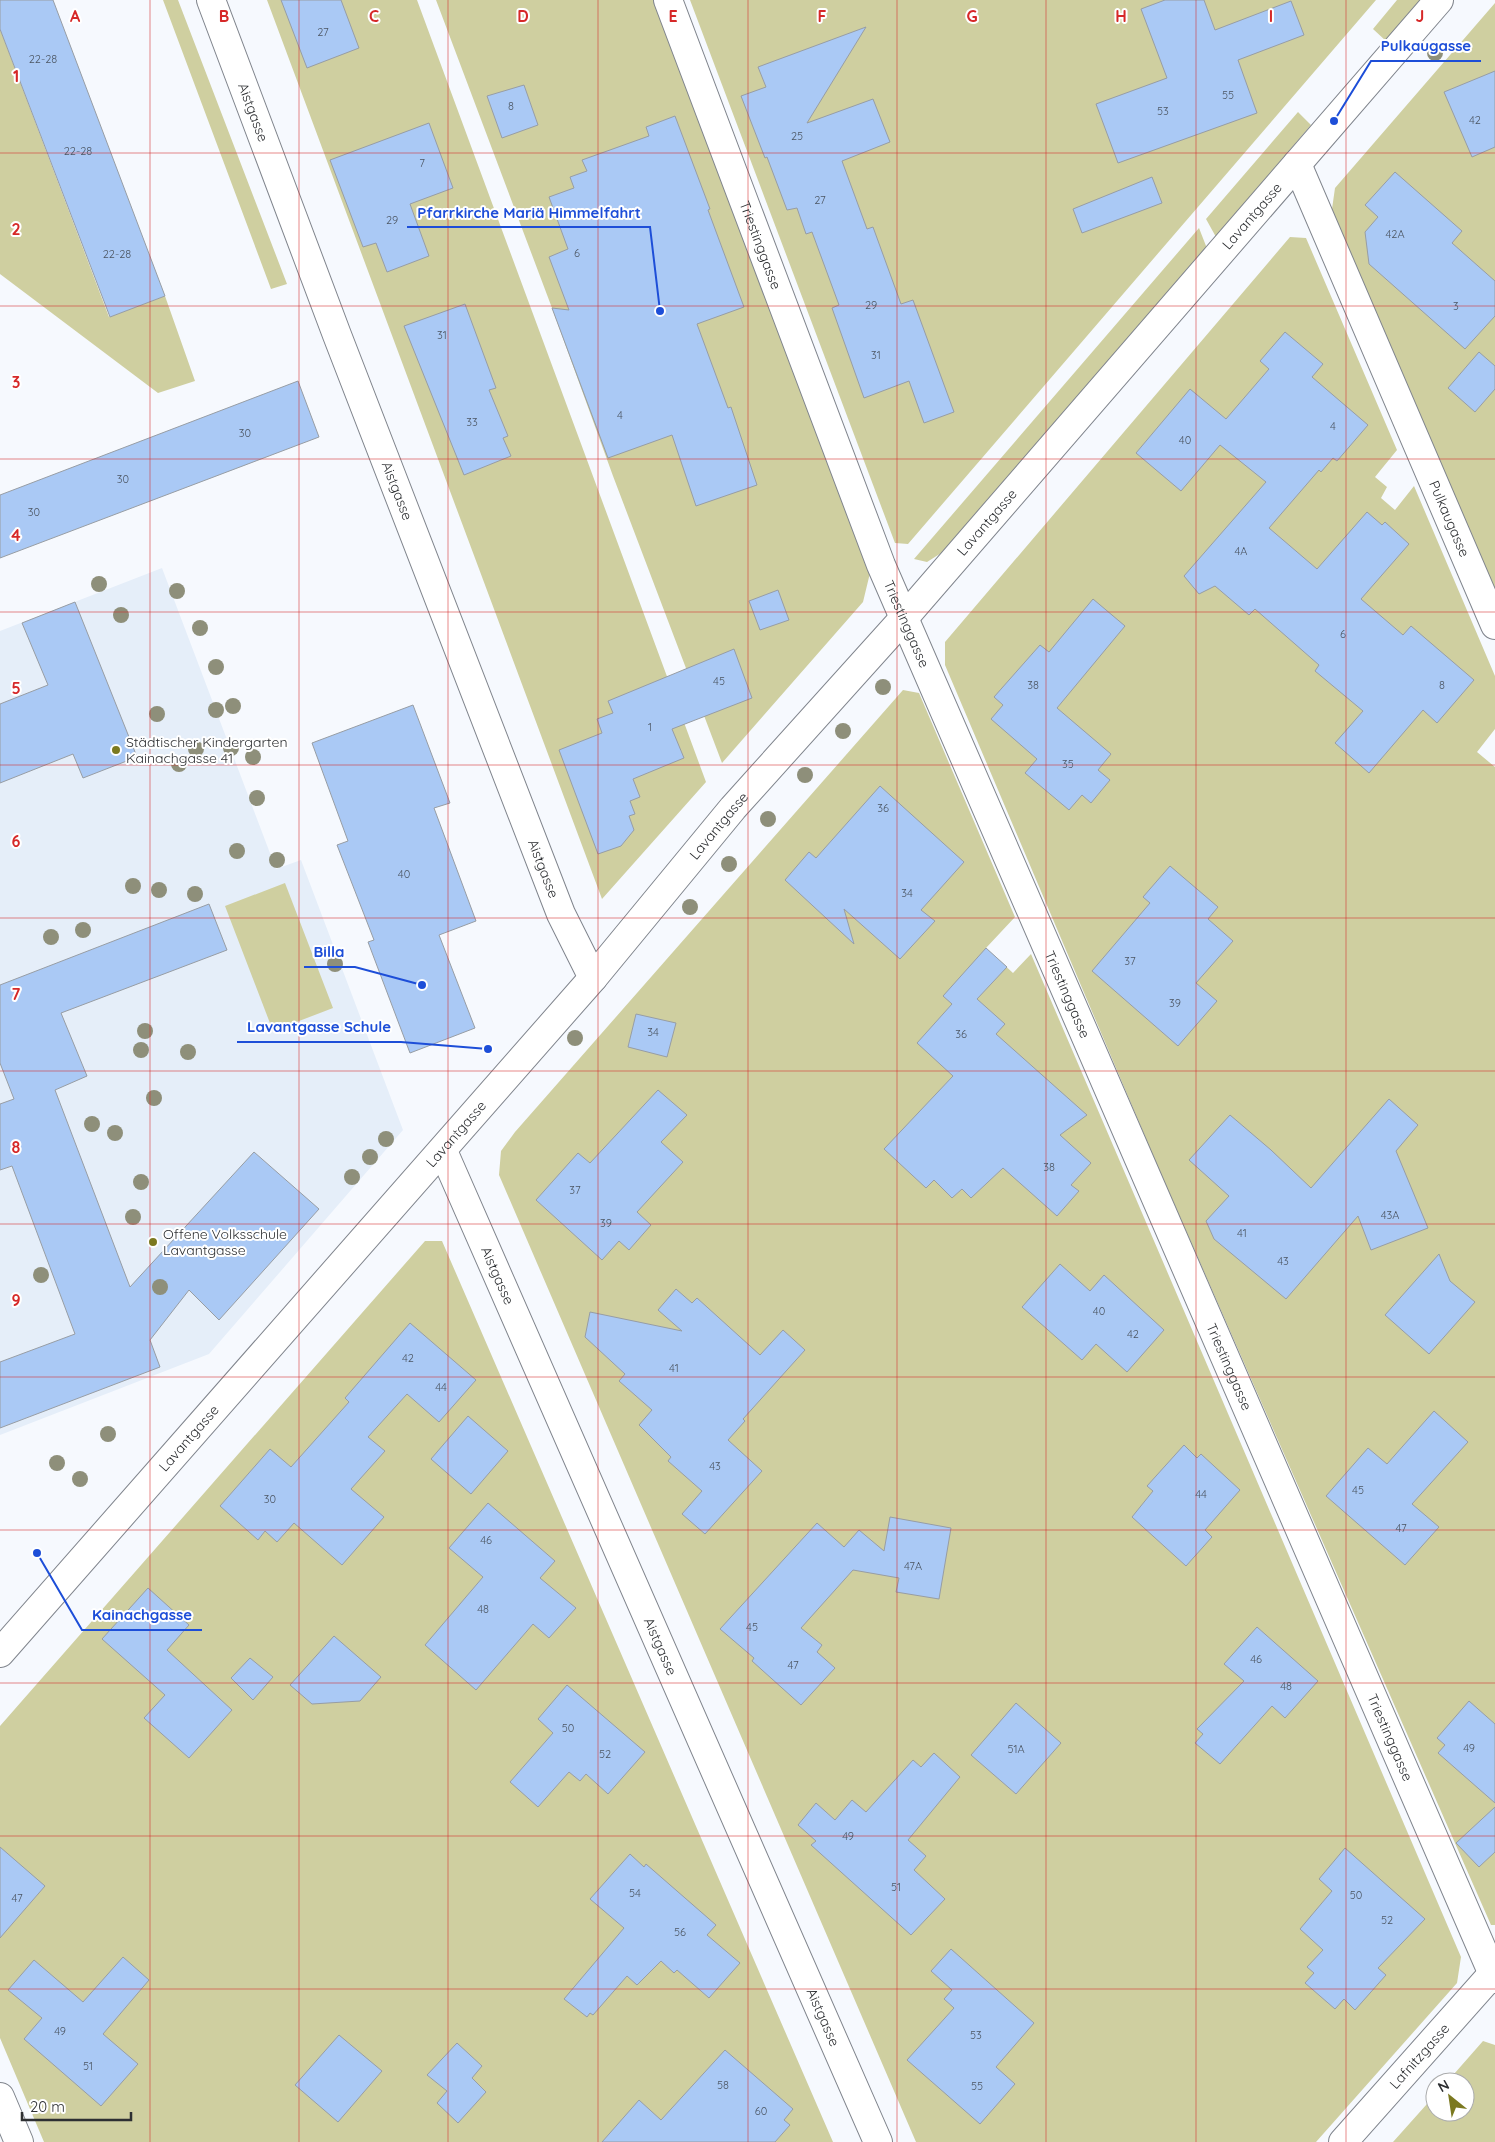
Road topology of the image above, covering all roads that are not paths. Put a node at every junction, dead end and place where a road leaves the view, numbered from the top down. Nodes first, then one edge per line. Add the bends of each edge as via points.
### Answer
1 (211, 0) edge
2 (668, 0) edge
3 (1439, 0) edge
4 (1297, 164) junction
5 (904, 618) junction
6 (1495, 625) edge
7 (593, 978) junction
8 (443, 1151) junction
9 (0, 1652) edge
10 (1494, 1974) edge
11 (0, 2097) edge
12 (19, 2142) edge
13 (878, 2142) edge
14 (1344, 2142) edge

1 - 7 street, Aistgasse via 554,895
2 - 5 street, Triestinggasse via 881,565
3 - 4 street, Lavantgasse
4 - 5 street, Lavantgasse
4 - 6 street, Pulkaugasse
5 - 7 street, Lavantgasse via 733,808
5 - 10 street, Triestinggasse
7 - 8 street, Lavantgasse
8 - 9 street, Lavantgasse
8 - 13 street, Aistgasse
10 - 14 street, Lafnitzgasse
11 - 12 street

